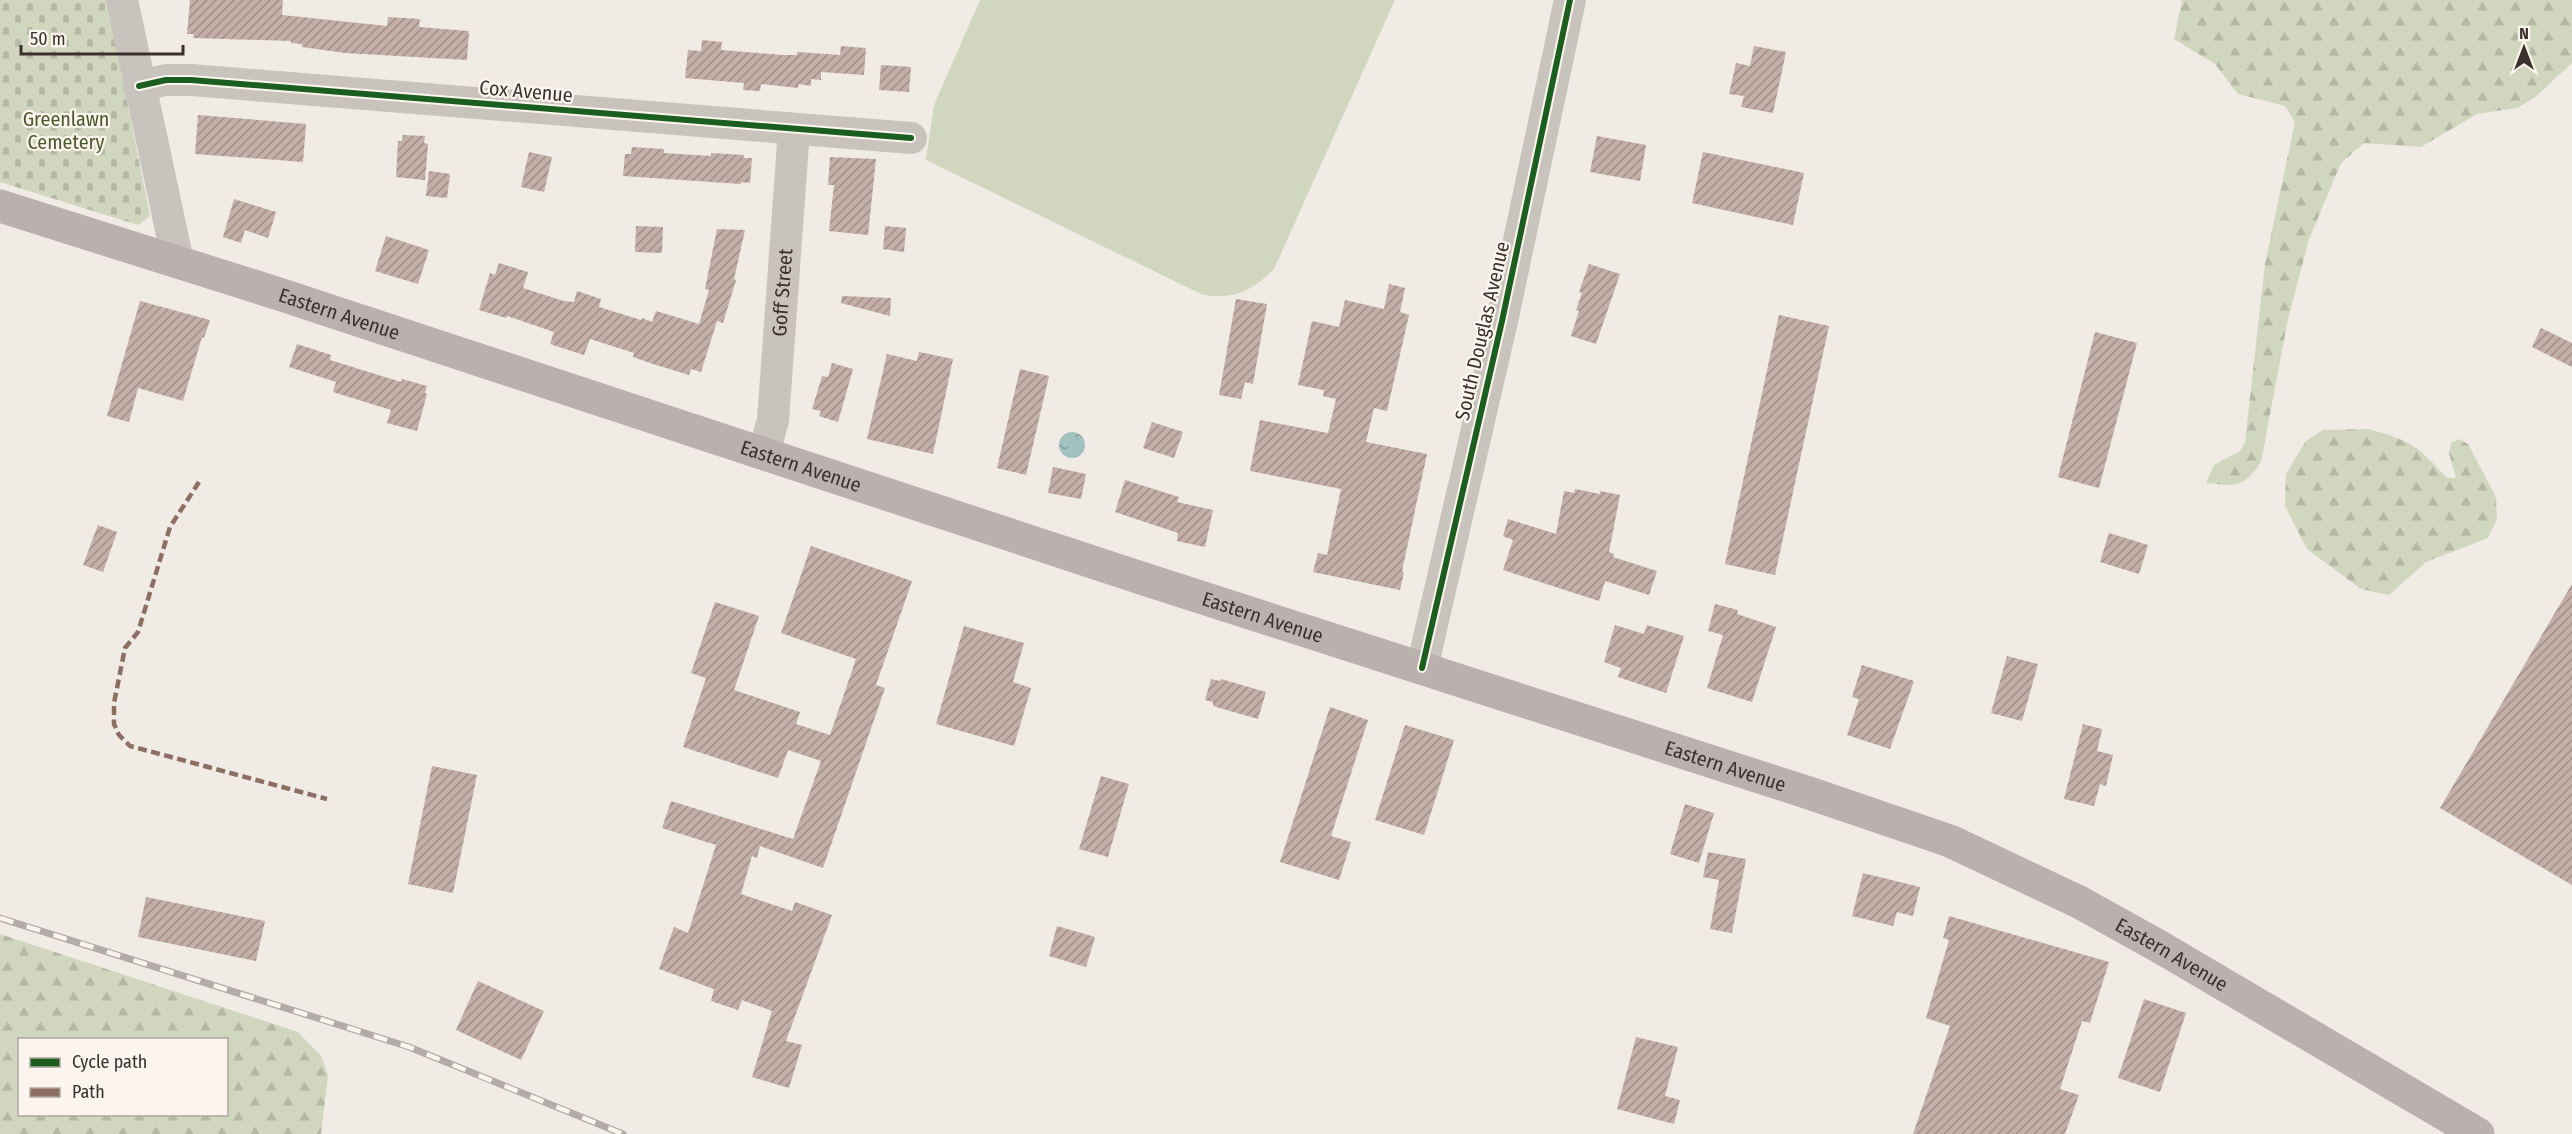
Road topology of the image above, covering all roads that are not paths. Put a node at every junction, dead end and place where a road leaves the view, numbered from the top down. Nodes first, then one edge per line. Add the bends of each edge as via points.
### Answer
1 (122, 0) edge
2 (1570, 0) edge
3 (139, 86) junction
4 (794, 130) junction
5 (911, 138) dead end
6 (0, 206) edge
7 (178, 262) junction
8 (764, 453) junction
9 (1422, 668) junction
10 (2478, 1134) edge

1 - 3 street
2 - 9 street, South Douglas Avenue via 1507,299
3 - 4 street, Cox Avenue via 191,80
3 - 7 street
4 - 5 street, Cox Avenue
4 - 8 street, Goff Street via 773,420
6 - 7 main road, Eastern Avenue
7 - 8 main road, Eastern Avenue
8 - 9 main road, Eastern Avenue
9 - 10 main road, Eastern Avenue via 1950,841 2079,902

